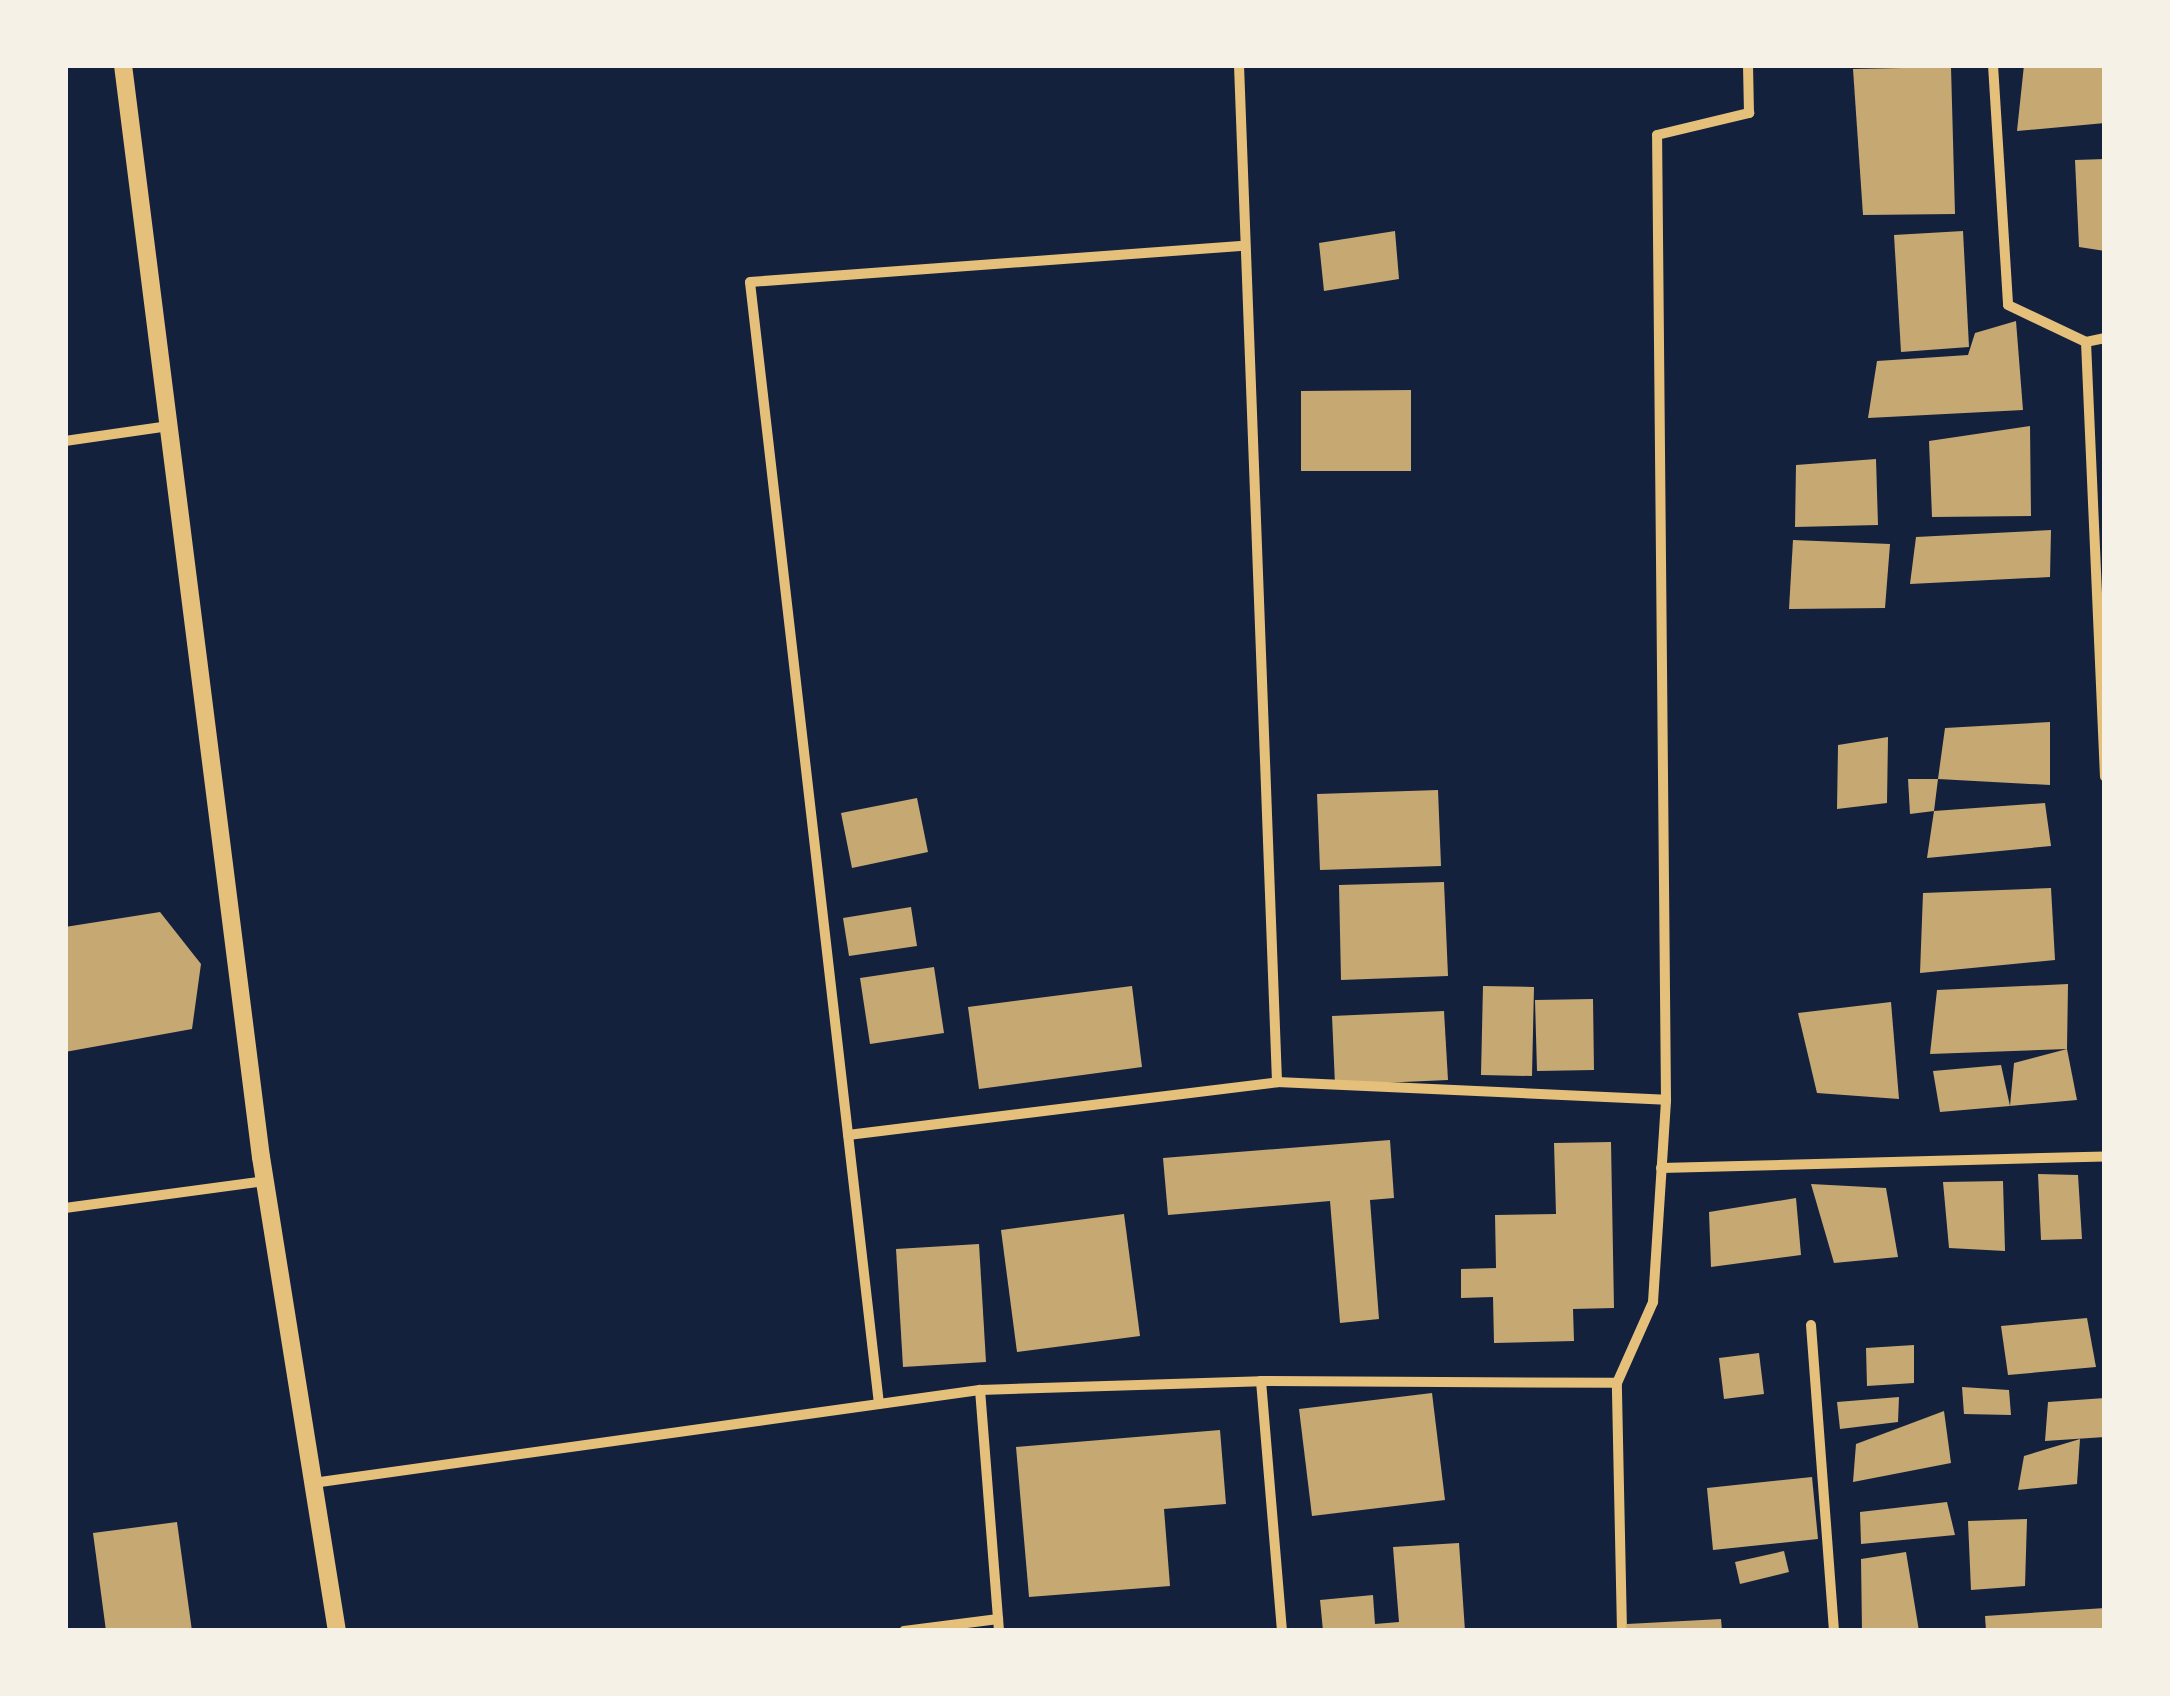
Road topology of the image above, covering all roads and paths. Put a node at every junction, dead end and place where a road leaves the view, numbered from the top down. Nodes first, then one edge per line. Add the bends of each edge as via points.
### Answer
1 (123, 65) edge
2 (1238, 65) edge
3 (1748, 65) edge
4 (1993, 65) edge
5 (1244, 246) junction
6 (2105, 338) edge
7 (2086, 342) junction
8 (169, 426) junction
9 (65, 441) edge
10 (2105, 776) edge
11 (1277, 1082) junction
12 (1666, 1100) junction
13 (848, 1135) junction
14 (2105, 1156) edge
15 (1661, 1168) junction
16 (265, 1181) junction
17 (65, 1208) edge
18 (1811, 1325) dead end
19 (1261, 1380) junction
20 (1618, 1382) junction
21 (980, 1390) junction
22 (879, 1404) junction
23 (314, 1483) junction
24 (999, 1625) edge
25 (337, 1631) edge
26 (904, 1631) edge
27 (1282, 1631) edge
28 (1622, 1631) edge
29 (1834, 1631) edge

1 - 8 street
2 - 5 street
3 - 12 street via 1749,113 1657,136
4 - 7 street via 2008,304
5 - 11 street
5 - 13 street via 750,282
6 - 7 street
7 - 10 street
8 - 9 street
8 - 16 street
11 - 12 street
11 - 13 street
12 - 15 street
13 - 22 street
14 - 15 street
15 - 20 street via 1653,1302
16 - 17 street
16 - 23 street
18 - 29 street
19 - 20 street
19 - 21 street
19 - 27 street
20 - 28 street
21 - 22 street
21 - 24 street
22 - 23 street
23 - 25 street
24 - 26 street

